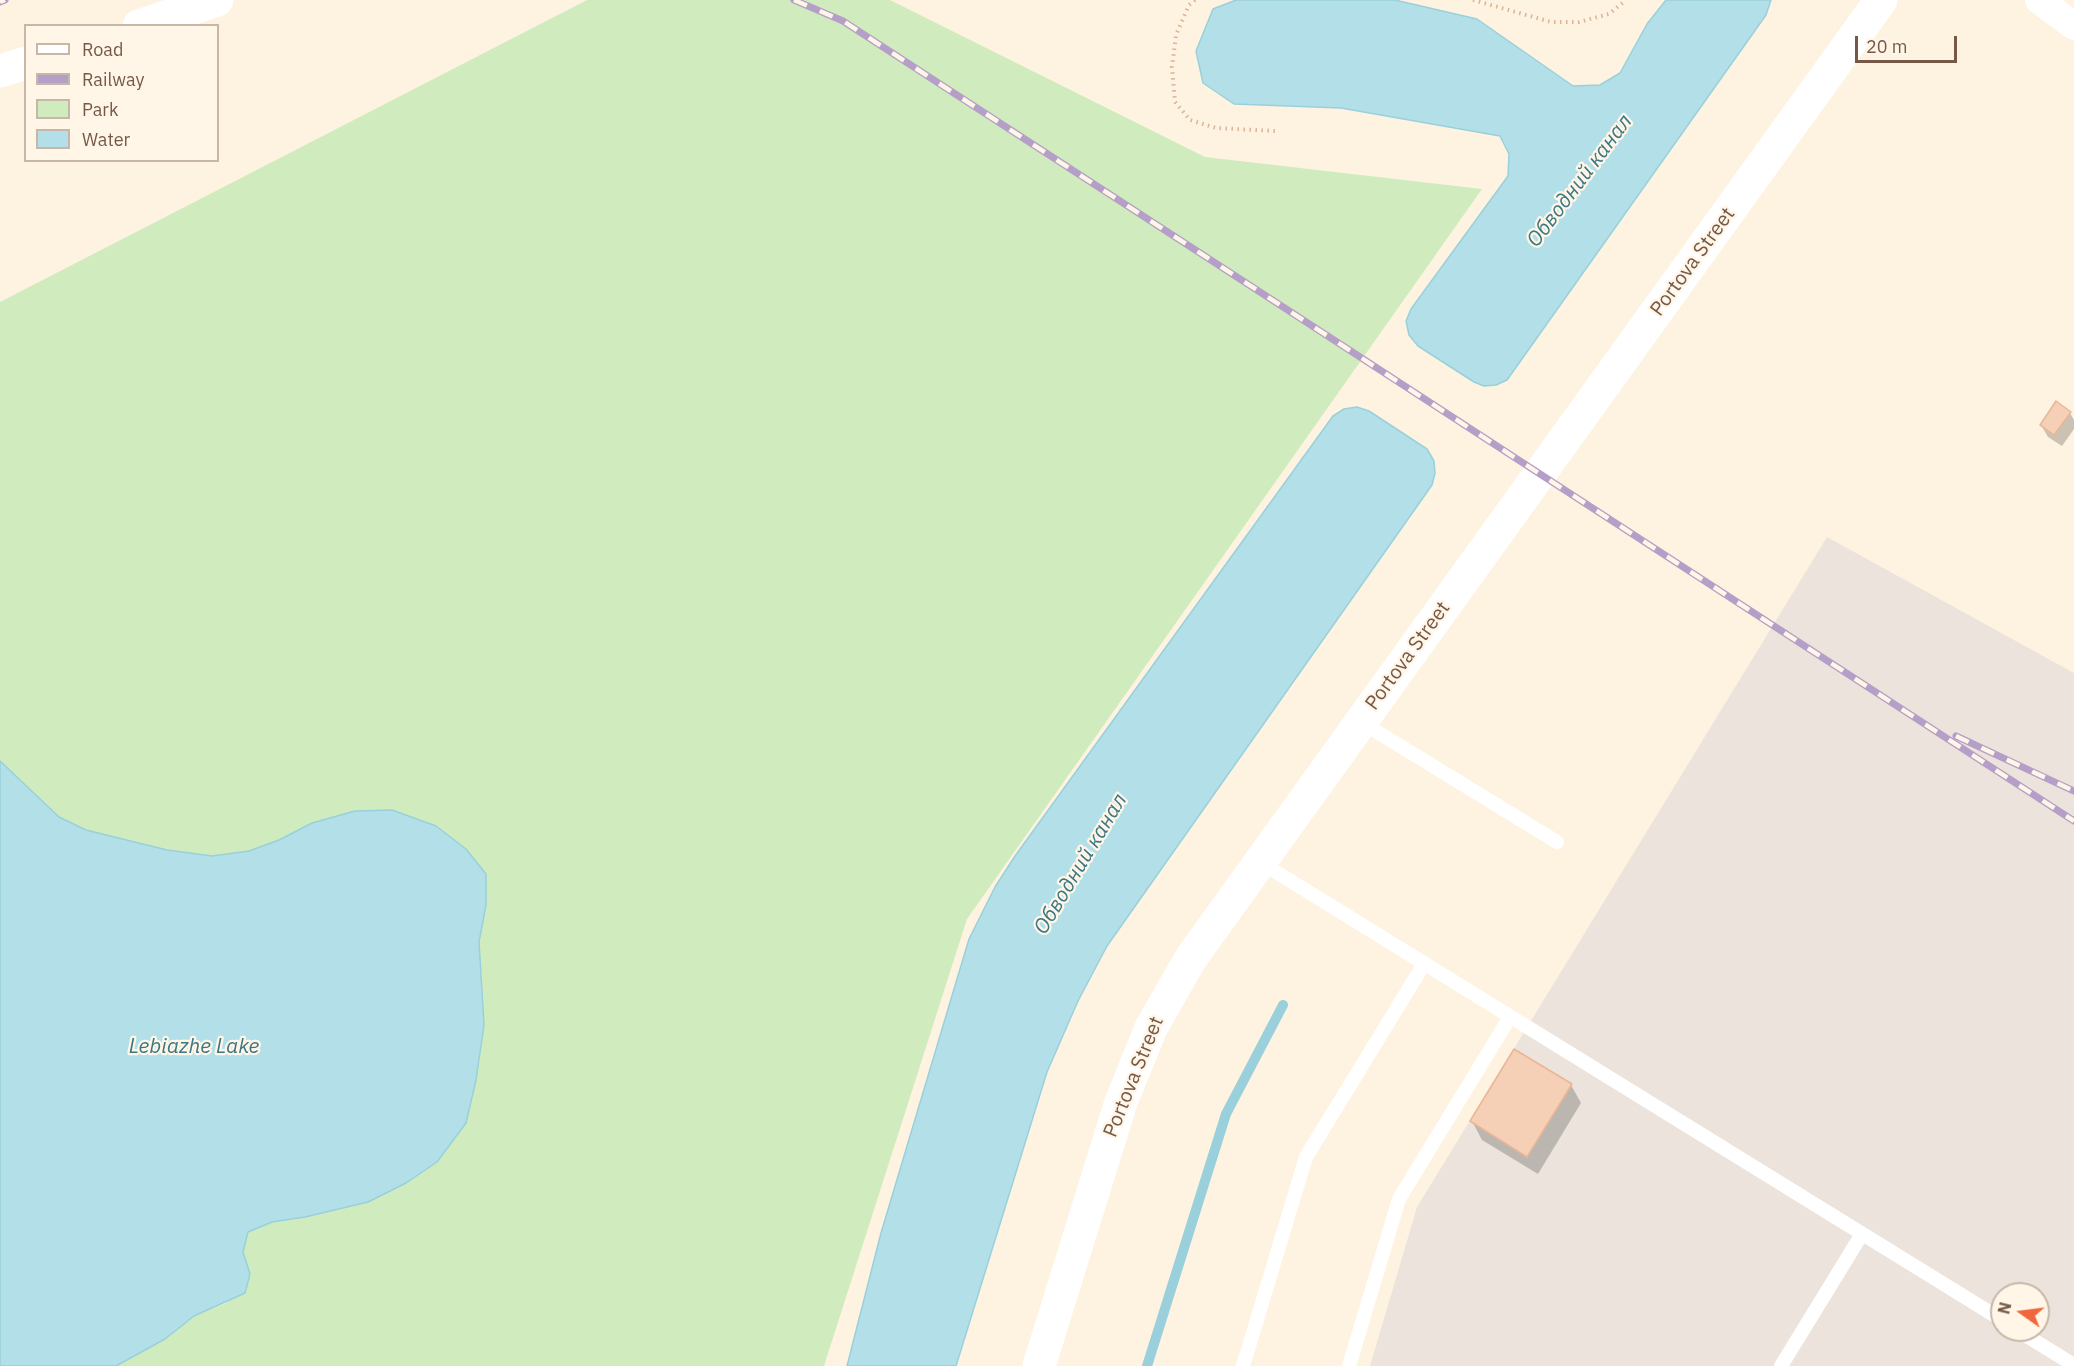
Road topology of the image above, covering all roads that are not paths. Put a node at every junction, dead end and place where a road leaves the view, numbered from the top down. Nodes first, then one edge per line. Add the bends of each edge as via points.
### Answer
1 (217, 0) edge
2 (1881, 0) edge
3 (2039, 0) edge
4 (145, 24) edge
5 (2074, 26) edge
6 (24, 64) edge
7 (0, 71) edge
8 (1361, 722) junction
9 (1557, 842) dead end
10 (1260, 862) junction
11 (1424, 964) junction
12 (1510, 1017) junction
13 (1862, 1234) junction
14 (1990, 1313) edge
15 (2033, 1342) edge
16 (2057, 1361) edge
17 (2074, 1365) edge
18 (1039, 1366) edge
19 (1243, 1366) edge
20 (1349, 1366) edge
21 (1781, 1366) edge

1 - 4 street
2 - 8 street, Portova Street
3 - 5 street
6 - 7 street
8 - 9 lane
8 - 10 street, Portova Street
10 - 11 lane
10 - 18 street, Portova Street via 1191,958 1139,1055
11 - 12 lane
11 - 19 lane via 1305,1157
12 - 13 lane
12 - 20 lane via 1399,1199
13 - 14 lane
13 - 21 lane
15 - 16 lane
16 - 17 lane

